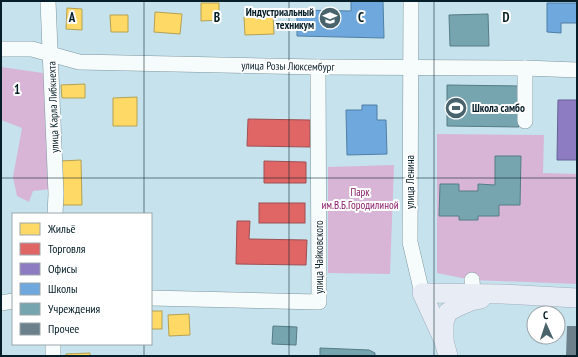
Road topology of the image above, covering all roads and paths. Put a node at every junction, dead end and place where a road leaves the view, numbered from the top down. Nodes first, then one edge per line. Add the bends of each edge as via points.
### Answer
1 (48, 1) edge
2 (411, 1) edge
3 (1, 49) edge
4 (50, 55) junction
5 (318, 67) junction
6 (410, 67) junction
7 (525, 68) junction
8 (577, 70) edge
9 (525, 121) dead end
10 (56, 213) edge
11 (422, 293) junction
12 (503, 294) junction
13 (152, 298) edge
14 (577, 298) edge
15 (12, 301) edge
16 (1, 303) edge
17 (53, 345) edge
18 (446, 348) edge
19 (53, 356) edge

1 - 4 street, улица Карла Либкнехта
2 - 6 street, улица Ленина
3 - 4 street, улица Розы Люксембург via 32,49
4 - 5 street, улица Розы Люксембург via 79,62
4 - 10 street, улица Карла Либкнехта
5 - 6 street, улица Розы Люксембург
5 - 13 street, улица Чайковского via 319,302
6 - 7 street, улица Розы Люксембург
6 - 11 street, улица Ленина via 410,242
7 - 8 street, улица Розы Люксембург
7 - 9 street
11 - 12 main road via 473,287
11 - 18 main road, улица Ленина
12 - 14 main road
12 - 18 main road via 471,301 448,312 444,322
15 - 16 street
17 - 19 street

